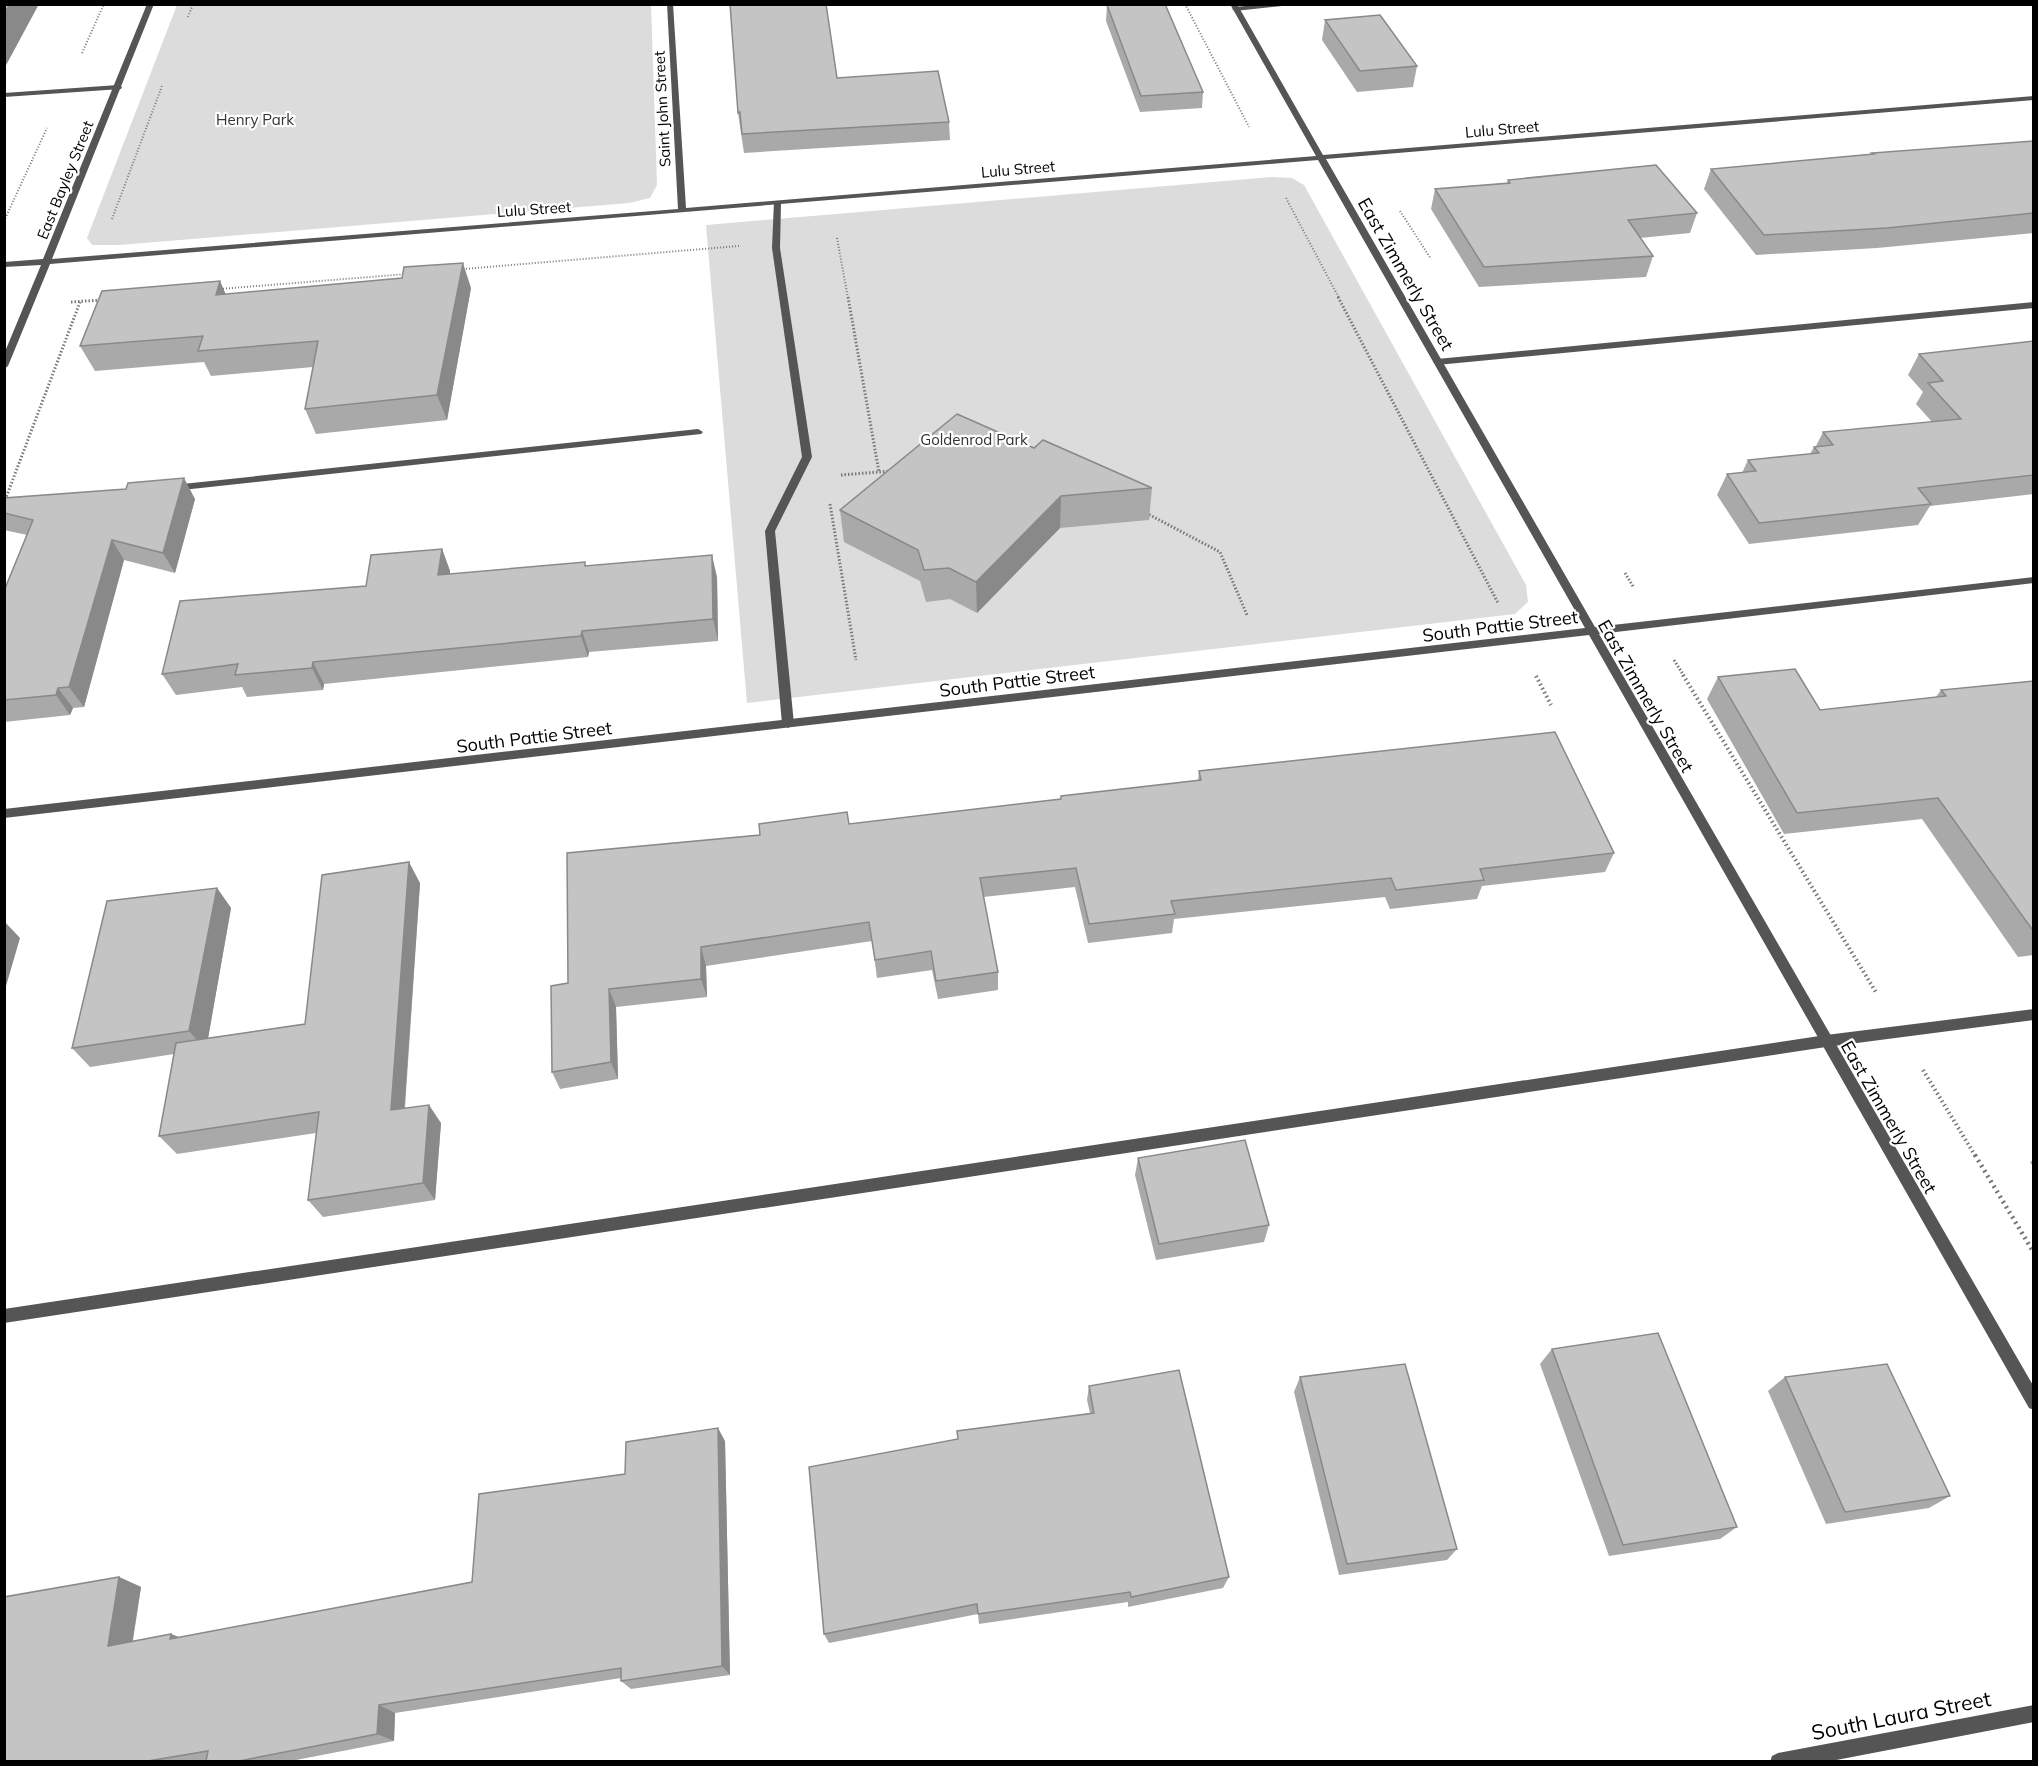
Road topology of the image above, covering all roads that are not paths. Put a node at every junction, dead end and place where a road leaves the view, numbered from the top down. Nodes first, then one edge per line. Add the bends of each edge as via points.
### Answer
1 (152, 4) edge
2 (670, 4) edge
3 (1298, 4) edge
4 (1234, 7) edge
5 (118, 87) junction
6 (4, 95) edge
7 (2034, 98) edge
8 (1320, 158) junction
9 (777, 203) junction
10 (682, 211) junction
11 (47, 261) junction
12 (4, 264) edge
13 (2034, 304) edge
14 (1437, 362) junction
15 (4, 366) edge
16 (698, 432) dead end
17 (157, 490) edge
18 (2034, 580) edge
19 (1591, 632) junction
20 (788, 724) junction
21 (4, 814) edge
22 (2034, 1014) edge
23 (1826, 1041) junction
24 (4, 1316) edge
25 (2034, 1402) edge
26 (2034, 1713) edge
27 (1778, 1761) edge

1 - 5 street, East Bayley Street
2 - 10 street, Saint John Street
3 - 4 street
4 - 8 street, East Zimmerly Street
5 - 6 street
5 - 11 street, East Bayley Street
7 - 8 street, Lulu Street
8 - 9 street, Lulu Street
8 - 14 street, East Zimmerly Street
9 - 10 street, Lulu Street
9 - 20 street via 776,248 807,457 770,531
10 - 11 street, Lulu Street
11 - 12 street, Lulu Street
11 - 15 street, East Bayley Street
13 - 14 street
14 - 19 street, East Zimmerly Street
16 - 17 street
18 - 19 street, South Pattie Street
19 - 20 street, South Pattie Street
19 - 23 street, East Zimmerly Street
20 - 21 street, South Pattie Street
22 - 23 street
23 - 24 street
23 - 25 street, East Zimmerly Street
26 - 27 street, South Laura Street

